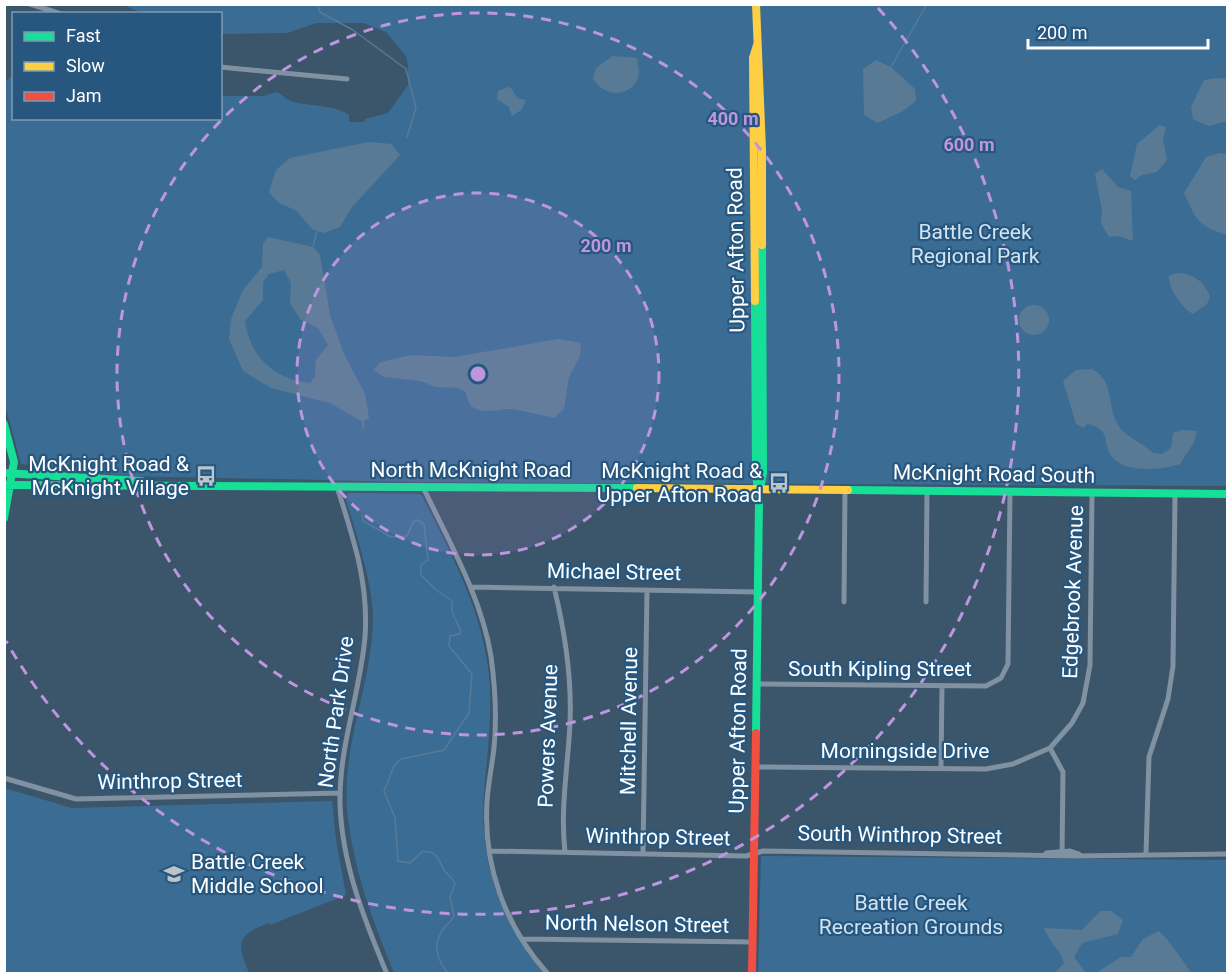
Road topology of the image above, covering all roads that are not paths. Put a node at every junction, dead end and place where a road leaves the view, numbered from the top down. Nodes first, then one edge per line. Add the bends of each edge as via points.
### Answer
1 (30, 4) edge
2 (756, 4) edge
3 (55, 12) edge
4 (222, 67) edge
5 (346, 79) dead end
6 (4, 424) edge
7 (7, 474) edge
8 (182, 484) junction
9 (6, 485) edge
10 (337, 487) junction
11 (423, 487) junction
12 (759, 490) junction
13 (845, 491) junction
14 (927, 491) junction
15 (1010, 493) junction
16 (1092, 494) junction
17 (1175, 494) junction
18 (1227, 494) edge
19 (4, 518) edge
20 (471, 587) junction
21 (554, 587) junction
22 (647, 590) junction
23 (757, 592) junction
24 (844, 602) dead end
25 (926, 602) dead end
26 (757, 684) junction
27 (942, 686) junction
28 (1050, 748) junction
29 (756, 767) junction
30 (941, 768) junction
31 (4, 778) edge
32 (340, 793) junction
33 (489, 851) junction
34 (565, 852) junction
35 (643, 853) junction
36 (754, 853) junction
37 (1062, 853) junction
38 (1146, 853) junction
39 (1227, 854) edge
40 (522, 939) junction
41 (752, 942) junction
42 (387, 974) edge
43 (548, 974) edge
44 (752, 974) edge

1 - 3 street
2 - 12 main road, Upper Afton Road via 752,150
4 - 5 street
6 - 7 main road via 13,453
7 - 8 main road
7 - 9 main road
8 - 9 main road
8 - 10 main road, North McKnight Road
9 - 19 main road via 10,495
10 - 11 main road, North McKnight Road
10 - 32 street, North Park Drive via 356,543 366,599 363,652 345,733
11 - 12 main road, North McKnight Road
11 - 20 street
12 - 13 main road, McKnight Road South
12 - 23 main road, Upper Afton Road
13 - 14 main road, McKnight Road South
13 - 24 street
14 - 15 main road, McKnight Road South
14 - 25 street
15 - 16 main road, McKnight Road South
15 - 27 street, South Kipling Street via 1008,664 1001,678 986,686
16 - 17 main road, McKnight Road South
16 - 28 street, Edgebrook Avenue via 1089,679 1078,713
17 - 18 main road, McKnight Road South
17 - 38 street via 1173,666 1168,699 1149,757
20 - 21 street, Michael Street
20 - 33 street via 486,635 494,691 495,732 487,801
21 - 22 street, Michael Street
21 - 34 street, Powers Avenue via 570,680 563,788
22 - 23 street, Michael Street
22 - 35 street, Mitchell Avenue
23 - 26 main road, Upper Afton Road
26 - 27 street, South Kipling Street
26 - 29 main road, Upper Afton Road
27 - 30 street
28 - 30 street, Morningside Drive via 1000,767
28 - 37 street via 1063,772
29 - 30 street, Morningside Drive
29 - 36 main road, Upper Afton Road
31 - 32 street, Winthrop Street via 75,799
32 - 42 street, North Park Drive via 342,833 350,872
33 - 34 street, Winthrop Street
33 - 40 street via 501,896
34 - 35 street, Winthrop Street
35 - 36 street, Winthrop Street
36 - 37 street, South Winthrop Street
36 - 41 main road, Upper Afton Road
37 - 38 street, South Winthrop Street
38 - 39 street, South Winthrop Street
40 - 41 street, North Nelson Street
40 - 43 street
41 - 44 main road, Upper Afton Road

